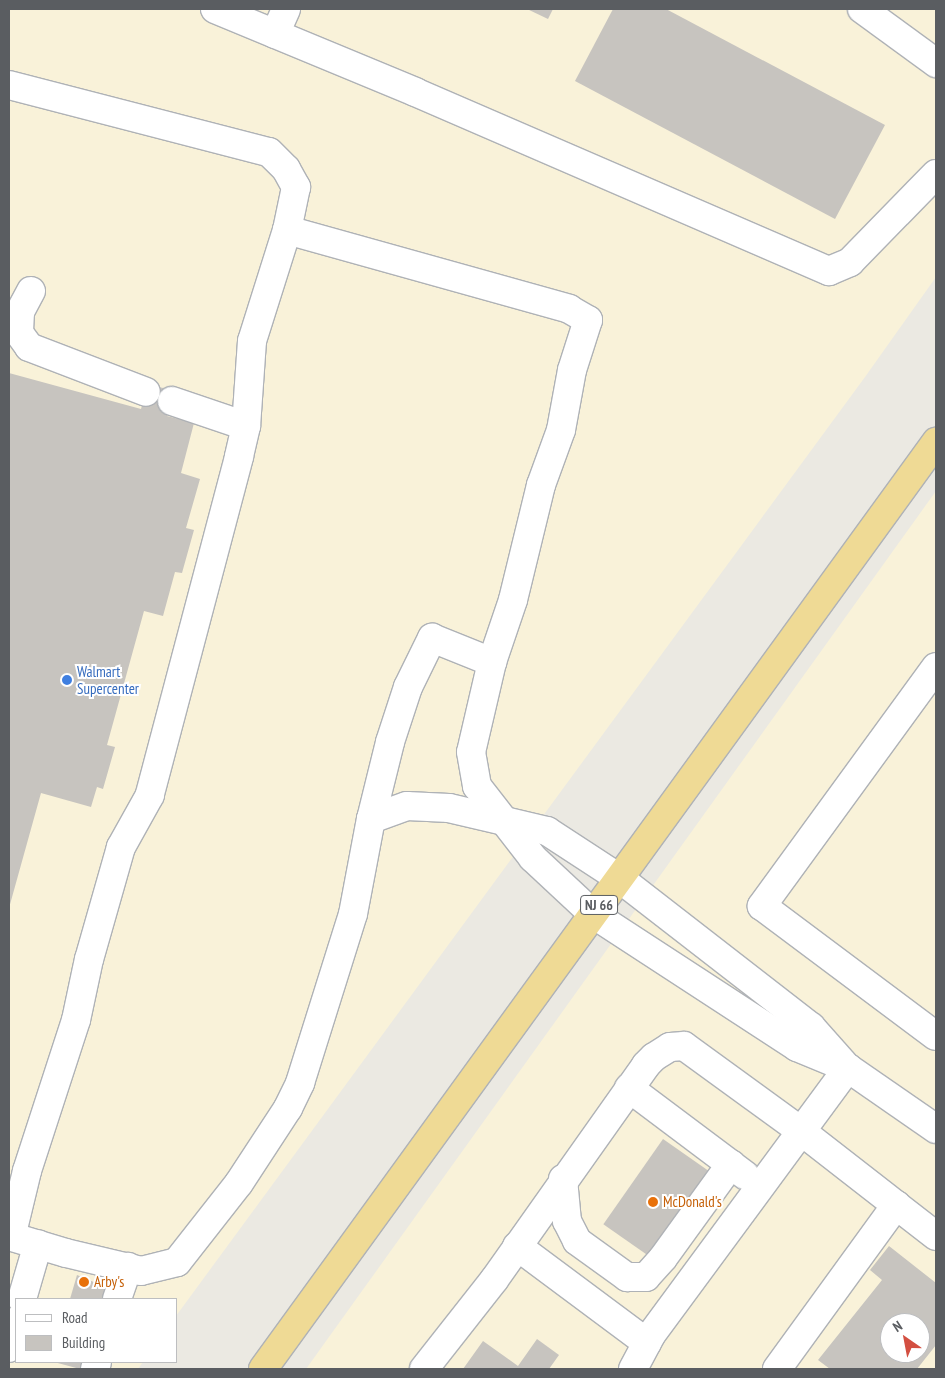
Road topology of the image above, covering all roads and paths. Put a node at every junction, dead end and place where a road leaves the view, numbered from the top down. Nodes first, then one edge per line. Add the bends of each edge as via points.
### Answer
1 (215, 9) edge
2 (286, 9) edge
3 (862, 9) edge
4 (275, 34) junction
5 (936, 63) edge
6 (9, 86) edge
7 (936, 174) edge
8 (287, 230) junction
9 (31, 291) dead end
10 (146, 392) dead end
11 (172, 401) dead end
12 (246, 426) junction
13 (936, 442) edge
14 (492, 662) junction
15 (936, 667) edge
16 (371, 819) junction
17 (507, 822) junction
18 (619, 878) junction
19 (593, 914) junction
20 (936, 1036) edge
21 (848, 1068) junction
22 (629, 1088) junction
23 (936, 1129) edge
24 (801, 1131) junction
25 (731, 1164) junction
26 (564, 1179) junction
27 (760, 1186) junction
28 (896, 1205) junction
29 (10, 1236) edge
30 (936, 1236) edge
31 (38, 1244) junction
32 (517, 1246) junction
33 (128, 1267) junction
34 (22, 1298) edge
35 (117, 1298) edge
36 (15, 1325) edge
37 (647, 1343) junction
38 (9, 1348) edge
39 (263, 1369) edge
40 (424, 1369) edge
41 (633, 1369) edge
42 (777, 1369) edge

1 - 4 street
2 - 4 street
3 - 5 street
4 - 7 street via 829,271 850,262
6 - 8 street via 268,152 286,169 296,187
8 - 12 street via 252,341
8 - 14 street via 569,308 588,320 572,370 561,430 541,485 513,600
9 - 10 street via 20,312 19,333 29,347
11 - 12 street
12 - 29 street via 150,795 121,847 89,959 76,1020
13 - 18 highway, NJ 66
14 - 16 street via 432,638 408,687
14 - 17 street via 470,752 477,786
15 - 20 street via 762,906
16 - 17 street via 407,806 449,808
16 - 33 street via 353,914 300,1083 288,1108 239,1183 177,1262 141,1271
17 - 18 street via 547,831
17 - 19 street via 533,858
18 - 19 highway, NJ 66
18 - 21 street via 812,1027
19 - 21 street via 797,1047
19 - 39 highway, NJ 66
21 - 23 street
21 - 24 street
22 - 24 street via 654,1056 670,1047 684,1046
22 - 25 street
22 - 26 street
24 - 27 street
24 - 28 street
25 - 26 street via 646,1277 628,1277 577,1241 567,1221
25 - 27 street
26 - 32 street
27 - 37 street
28 - 30 street
28 - 42 street
29 - 31 street
31 - 33 street
31 - 34 street
32 - 37 street
32 - 40 street
33 - 35 street
36 - 38 street
37 - 41 street

